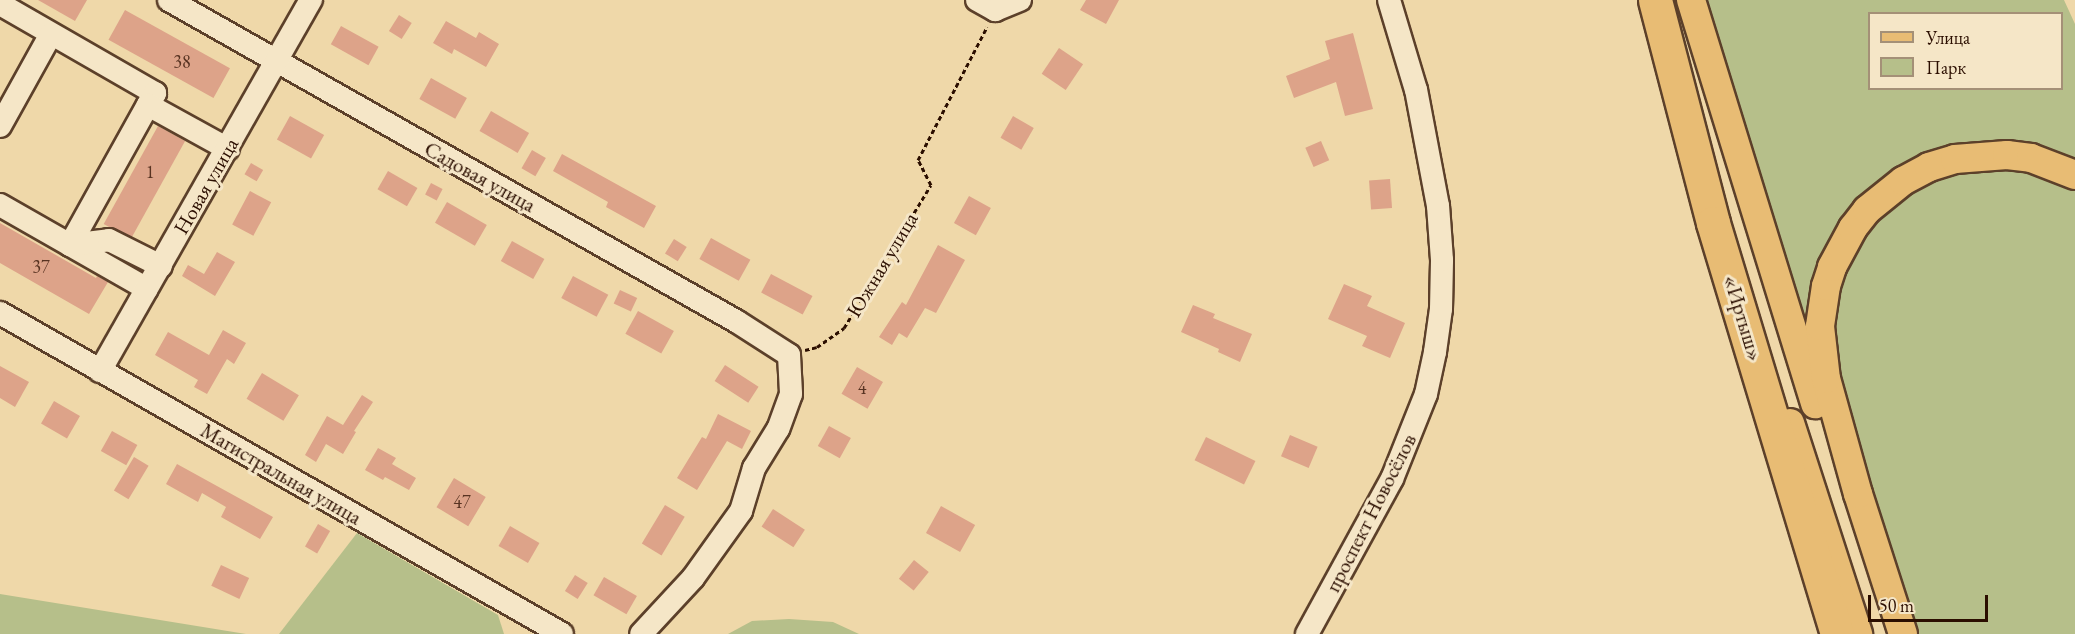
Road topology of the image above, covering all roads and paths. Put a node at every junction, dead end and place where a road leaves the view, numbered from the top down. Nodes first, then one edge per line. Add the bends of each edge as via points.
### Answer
1 (170, 0) edge
2 (311, 0) edge
3 (1020, 0) edge
4 (1389, 0) edge
5 (1691, 0) edge
6 (1655, 2) edge
7 (0, 4) edge
8 (986, 5) edge
9 (51, 34) junction
10 (276, 62) junction
11 (148, 105) junction
12 (0, 126) edge
13 (228, 149) junction
14 (2075, 175) edge
15 (0, 205) edge
16 (70, 245) junction
17 (161, 266) junction
18 (147, 289) junction
19 (0, 313) edge
20 (789, 355) junction
21 (100, 371) junction
22 (558, 633) edge
23 (641, 634) edge
24 (1307, 634) edge
25 (1837, 634) edge
26 (1858, 634) edge
27 (1889, 634) edge
28 (1903, 634) edge

1 - 10 street, Садовая улица
2 - 10 street, Новая улица
3 - 8 street
4 - 24 street, проспект Новосёлов via 1416,90 1438,206 1443,260 1436,352 1426,394 1392,479
5 - 27 main road
6 - 25 highway, «Иртыш» via 1713,223
6 - 26 main road
7 - 9 street
8 - 20 path, Южная улица via 918,159 931,185 844,328 817,346
9 - 11 street via 155,93
9 - 12 street
10 - 13 street, Новая улица
10 - 20 street, Садовая улица via 736,321
11 - 13 street
11 - 16 street
13 - 17 street, Новая улица
14 - 28 main road via 2031,158 2007,155 1955,159 1929,167 1903,181 1867,210 1832,267 1820,326 1826,379
15 - 16 street
16 - 17 street via 110,240
16 - 18 street
17 - 18 street, Новая улица
18 - 21 street, Новая улица
19 - 21 street, Магистральная улица
20 - 23 street via 791,394 778,429 754,468 741,511 693,578
21 - 22 street, Магистральная улица

